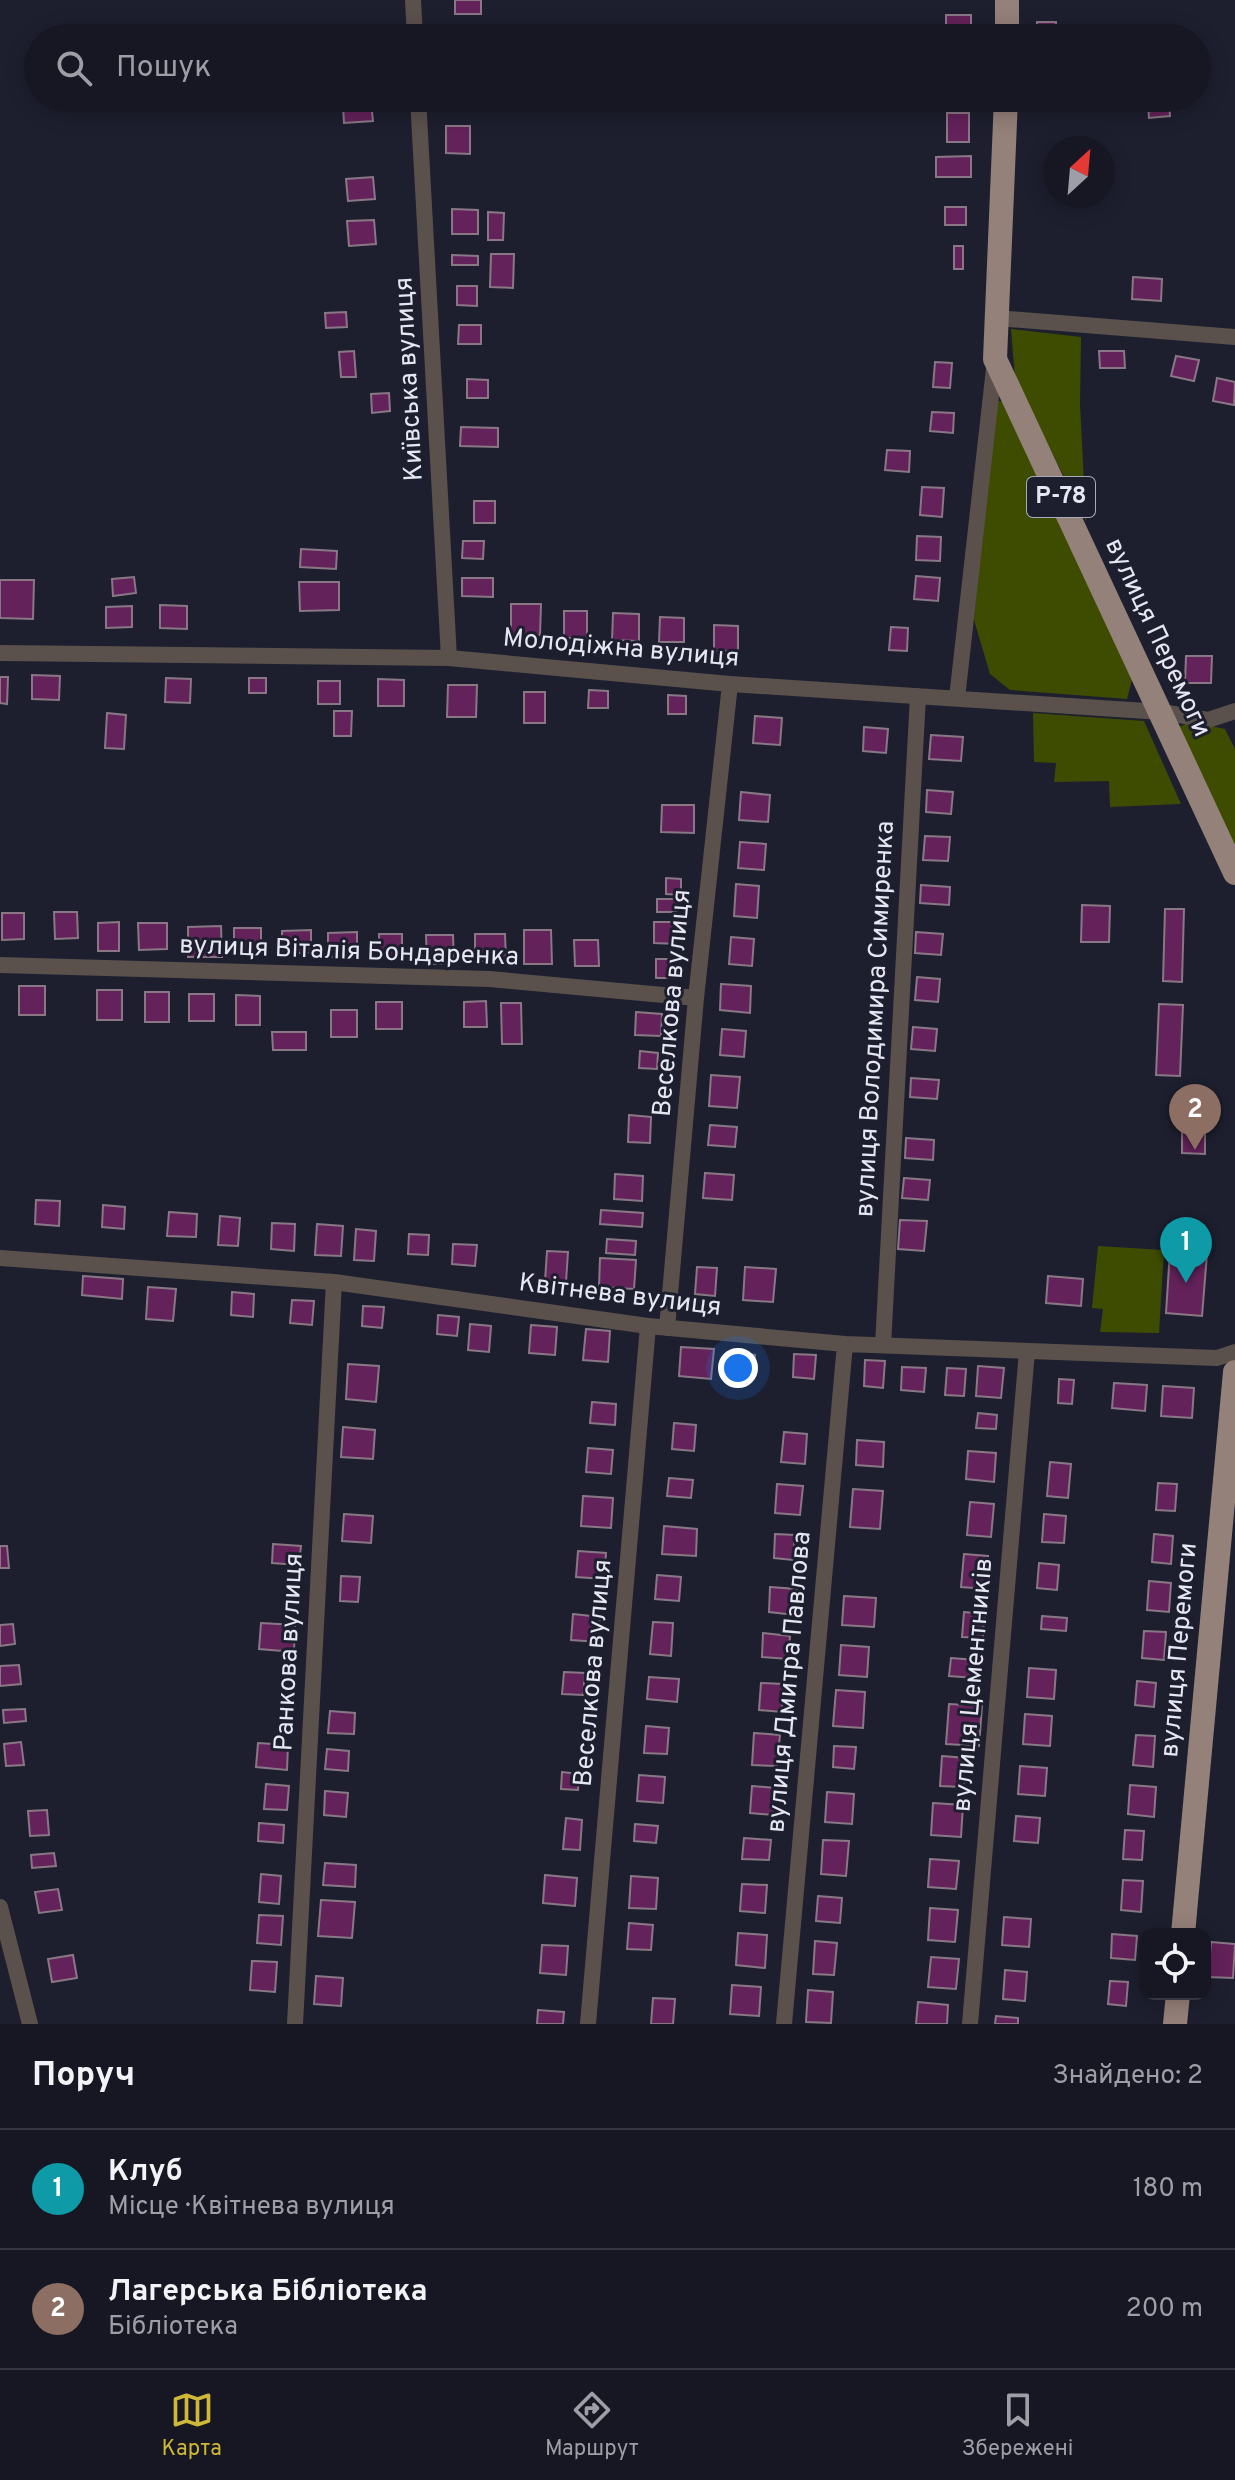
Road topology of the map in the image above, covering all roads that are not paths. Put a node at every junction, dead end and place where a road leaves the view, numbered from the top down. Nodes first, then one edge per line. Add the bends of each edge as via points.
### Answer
1 (413, 0) edge
2 (1007, 0) edge
3 (414, 24) edge
4 (1007, 24) edge
5 (419, 112) edge
6 (1005, 112) edge
7 (996, 318) junction
8 (1235, 337) edge
9 (995, 359) junction
10 (0, 653) edge
11 (449, 658) junction
12 (730, 684) junction
13 (918, 696) junction
14 (957, 698) junction
15 (1235, 711) edge
16 (1162, 712) junction
17 (1235, 871) edge
18 (0, 965) edge
19 (696, 998) junction
20 (0, 1258) edge
21 (334, 1282) junction
22 (648, 1326) junction
23 (667, 1328) junction
24 (845, 1344) junction
25 (883, 1345) junction
26 (1027, 1351) junction
27 (1235, 1352) edge
28 (1235, 1372) edge
29 (0, 1907) edge
30 (1184, 1928) edge
31 (1177, 2000) edge
32 (30, 2024) edge
33 (295, 2024) edge
34 (588, 2024) edge
35 (784, 2024) edge
36 (970, 2024) edge
37 (1175, 2024) edge

1 - 3 street
2 - 4 main road
5 - 11 street, Київська вулиця
6 - 7 main road, вулиця Перемоги / Р-78
7 - 8 street
7 - 9 main road, вулиця Перемоги / Р-78
9 - 14 street
9 - 16 main road, вулиця Перемоги / Р-78
10 - 11 street, Молодіжна вулиця
11 - 12 street, Молодіжна вулиця
12 - 13 street, Молодіжна вулиця
12 - 19 street, Веселкова вулиця
13 - 14 street, Молодіжна вулиця
13 - 25 street, вулиця Володимира Симиренка
14 - 16 street, Молодіжна вулиця
15 - 16 street, Молодіжна вулиця via 1208,720
16 - 17 main road, вулиця Перемоги / Р-78
18 - 19 street, вулиця Віталія Бондаренка via 490,979
19 - 23 street, Веселкова вулиця
20 - 21 street, Квітнева вулиця
21 - 22 street, Квітнева вулиця
21 - 33 street, Ранкова вулиця
22 - 23 street, Квітнева вулиця
22 - 34 street, Веселкова вулиця
23 - 24 street, Квітнева вулиця
24 - 25 street, Квітнева вулиця
24 - 35 street, вулиця Дмитра Павлова
25 - 26 street, Квітнева вулиця
26 - 27 street, Квітнева вулиця via 1217,1358
26 - 36 street, вулиця Цементників
28 - 30 main road, вулиця Перемоги
29 - 32 street
31 - 37 main road

